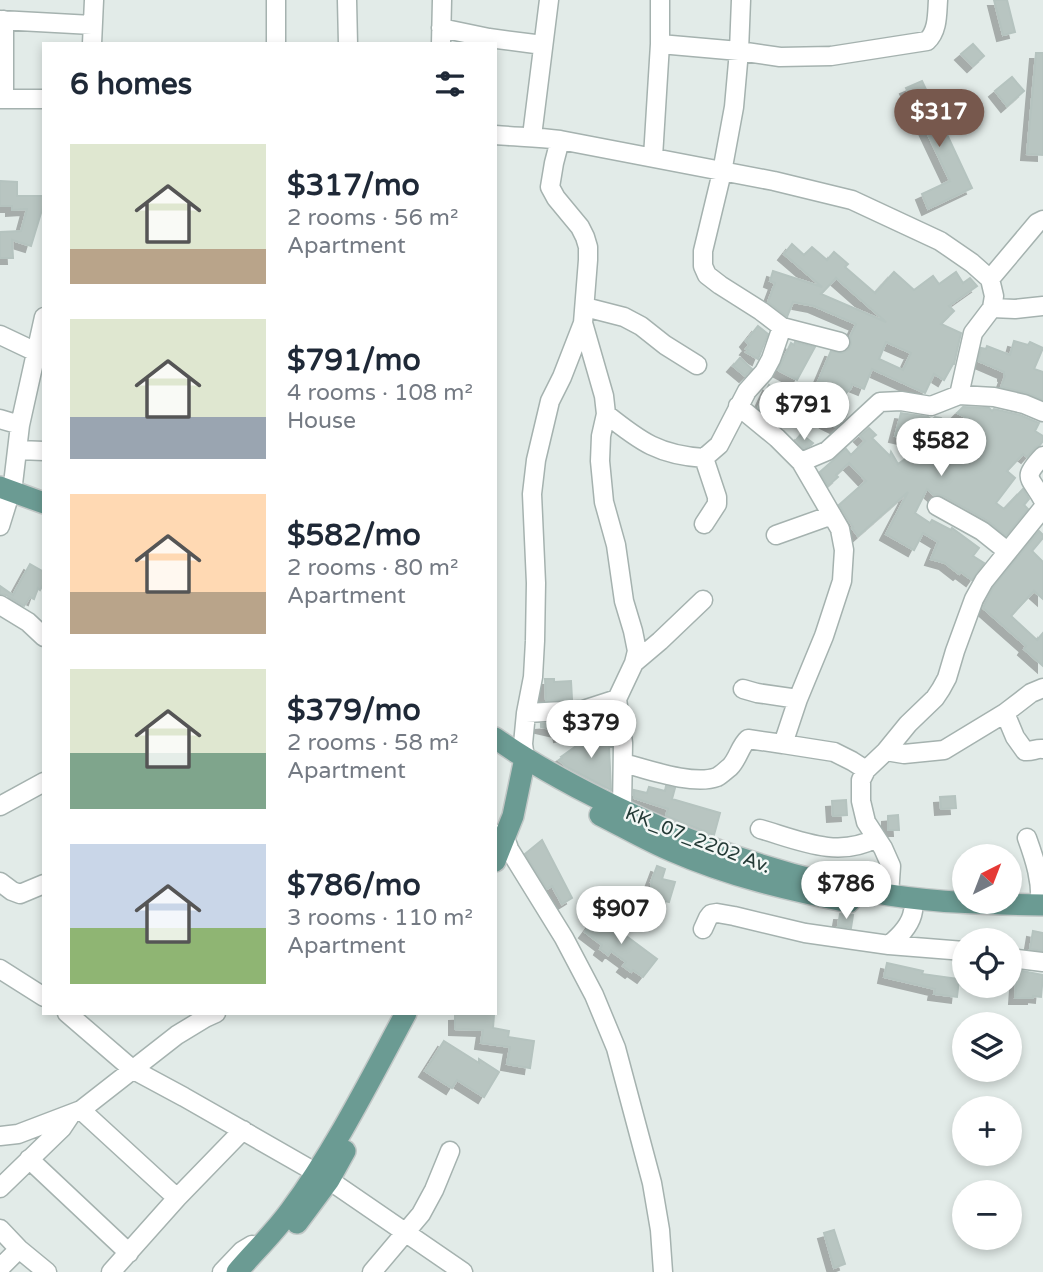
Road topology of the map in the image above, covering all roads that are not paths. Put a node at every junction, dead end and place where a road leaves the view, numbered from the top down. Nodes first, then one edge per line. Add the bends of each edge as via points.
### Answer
1 (94, 0) edge
2 (276, 0) edge
3 (347, 0) edge
4 (442, 0) edge
5 (549, 0) edge
6 (660, 0) edge
7 (741, 0) edge
8 (938, 0) edge
9 (2, 20) edge
10 (92, 25) junction
11 (441, 36) edge
12 (92, 42) edge
13 (276, 42) edge
14 (348, 42) edge
15 (660, 44) junction
16 (543, 45) junction
17 (739, 51) junction
18 (2, 99) edge
19 (42, 99) edge
20 (533, 136) junction
21 (497, 137) edge
22 (560, 140) junction
23 (653, 157) junction
24 (722, 172) junction
25 (1043, 220) edge
26 (990, 279) junction
27 (1043, 306) edge
28 (992, 307) junction
29 (584, 315) junction
30 (42, 326) edge
31 (782, 327) junction
32 (0, 335) edge
33 (840, 342) dead end
34 (36, 352) junction
35 (697, 365) dead end
36 (37, 374) edge
37 (959, 395) junction
38 (738, 406) junction
39 (1043, 412) edge
40 (606, 414) junction
41 (0, 419) edge
42 (20, 425) junction
43 (18, 450) junction
44 (42, 451) edge
45 (1043, 456) edge
46 (704, 458) junction
47 (801, 461) junction
48 (6, 486) edge
49 (42, 494) edge
50 (1043, 500) edge
51 (42, 502) edge
52 (937, 506) dead end
53 (1043, 508) edge
54 (832, 515) junction
55 (704, 524) dead end
56 (0, 526) edge
57 (776, 535) dead end
58 (1007, 551) junction
59 (703, 600) dead end
60 (0, 605) edge
61 (42, 635) edge
62 (634, 663) junction
63 (1043, 688) edge
64 (743, 689) dead end
65 (617, 699) junction
66 (798, 699) junction
67 (526, 713) junction
68 (1005, 713) junction
69 (497, 740) edge
70 (783, 744) junction
71 (1043, 748) edge
72 (886, 751) junction
73 (515, 757) edge
74 (623, 763) junction
75 (866, 770) junction
76 (42, 783) edge
77 (0, 806) edge
78 (622, 811) junction
79 (760, 830) dead end
80 (498, 835) edge
81 (876, 838) junction
82 (1027, 838) dead end
83 (0, 882) edge
84 (42, 885) edge
85 (889, 895) junction
86 (1042, 909) edge
87 (913, 911) junction
88 (703, 929) dead end
89 (889, 945) junction
90 (952, 950) edge
91 (1022, 959) edge
92 (1043, 962) edge
93 (0, 969) edge
94 (42, 996) edge
95 (69, 1015) edge
96 (212, 1015) edge
97 (405, 1015) edge
98 (421, 1015) edge
99 (132, 1069) junction
100 (77, 1112) junction
101 (243, 1130) junction
102 (0, 1136) edge
103 (450, 1151) dead end
104 (29, 1159) junction
105 (322, 1177) junction
106 (0, 1188) edge
107 (177, 1198) junction
108 (0, 1229) edge
109 (405, 1233) junction
110 (265, 1240) junction
111 (19, 1249) junction
112 (129, 1254) junction
113 (0, 1268) edge
114 (47, 1272) edge
115 (111, 1272) edge
116 (222, 1272) edge
117 (237, 1272) edge
118 (254, 1272) edge
119 (372, 1272) edge
120 (463, 1272) edge
121 (663, 1272) edge

1 - 10 street
2 - 13 street
3 - 14 street
4 - 11 street
5 - 16 street
6 - 15 street
7 - 17 street
8 - 17 street via 935,29 927,41 831,57
9 - 10 street
9 - 18 street
10 - 12 street
11 - 16 street
15 - 17 street
15 - 23 street
16 - 20 street
17 - 24 street
18 - 19 street
20 - 21 street
20 - 22 street
22 - 23 street
22 - 29 street via 550,187 585,237
23 - 24 street
24 - 26 street via 852,200 940,241
24 - 31 street via 703,266 707,275
25 - 26 street
26 - 28 street via 995,296
27 - 28 street
28 - 37 street via 973,333
29 - 35 street via 624,317
29 - 40 street
29 - 67 street via 550,401 536,460 532,494 535,641
30 - 34 street
31 - 33 street
31 - 38 street via 764,372
32 - 34 street
34 - 36 street
36 - 42 street
37 - 39 street via 994,397
37 - 47 street via 931,406 880,402 827,451
38 - 46 street via 719,445
38 - 47 street
40 - 46 street via 654,448
40 - 62 street via 600,461 604,502 637,652
41 - 42 street
42 - 43 street
43 - 44 street
43 - 48 street
45 - 50 street via 1029,475
46 - 55 street via 717,497
47 - 54 street
48 - 49 main road
48 - 51 main road
48 - 56 street
52 - 58 street
53 - 58 street
54 - 57 street
54 - 66 street via 844,550 842,581
58 - 72 street via 974,599 941,689
59 - 62 street
60 - 61 street
62 - 65 street
63 - 68 street
64 - 66 street
65 - 67 street via 583,710
65 - 74 street
66 - 70 street
67 - 73 street
68 - 71 street via 1025,751
68 - 72 street via 944,750
69 - 73 main road, KK_07_2202 Av.
70 - 74 street via 748,739 733,764 717,777 705,779 679,778
70 - 75 street via 834,752
72 - 75 street
73 - 78 main road, KK_07_2202 Av.
73 - 80 main road
73 - 87 main road via 600,815 673,852 787,890
74 - 78 street
75 - 81 street via 861,801
76 - 77 street
78 - 85 main road, KK_07_2202 Av. via 751,863
79 - 81 street via 839,849
80 - 121 street via 564,938 616,1048 652,1183
81 - 85 street via 891,866
82 - 86 street
83 - 84 street via 20,894
85 - 86 main road, KK_07_2202 Av.
86 - 87 main road
87 - 89 street via 911,920
88 - 89 street via 711,914 717,913 805,933
89 - 90 street
91 - 92 street
93 - 94 street
95 - 99 street
96 - 99 street
97 - 105 main road
98 - 105 main road
99 - 100 street
99 - 101 street
100 - 102 street
100 - 104 street
100 - 107 street
101 - 105 street
101 - 107 street
103 - 109 street via 421,1214
104 - 106 street
104 - 112 street
105 - 109 street
105 - 110 main road
105 - 118 main road via 288,1234
107 - 112 street
108 - 111 street
109 - 119 street
109 - 120 street
110 - 116 street via 242,1251
110 - 117 main road
111 - 113 street
111 - 114 street
112 - 115 street

